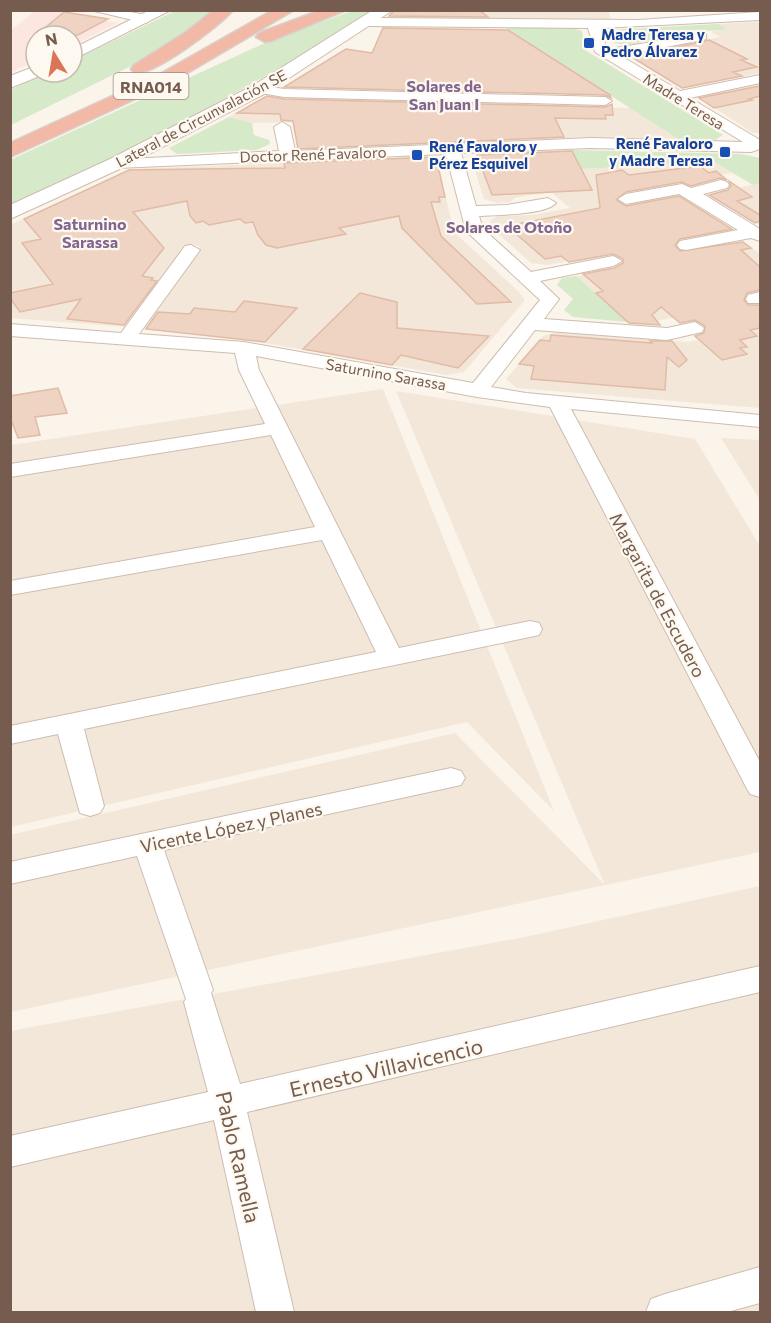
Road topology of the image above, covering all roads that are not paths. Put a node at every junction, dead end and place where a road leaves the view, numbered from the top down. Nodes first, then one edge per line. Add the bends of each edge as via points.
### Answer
1 (96, 10) edge
2 (163, 10) edge
3 (225, 10) edge
4 (261, 10) edge
5 (286, 10) edge
6 (338, 10) edge
7 (385, 10) edge
8 (760, 16) edge
9 (146, 19) junction
10 (368, 22) junction
11 (593, 24) junction
12 (701, 36) dead end
13 (84, 49) edge
14 (608, 54) junction
15 (24, 77) edge
16 (760, 79) edge
17 (10, 83) edge
18 (260, 89) junction
19 (132, 95) junction
20 (677, 96) junction
21 (604, 101) dead end
22 (282, 127) dead end
23 (18, 133) edge
24 (760, 146) edge
25 (452, 149) junction
26 (10, 151) edge
27 (288, 156) junction
28 (117, 163) junction
29 (721, 184) dead end
30 (686, 191) junction
31 (626, 199) dead end
32 (548, 204) dead end
33 (469, 211) junction
34 (10, 213) edge
35 (757, 234) edge
36 (686, 245) dead end
37 (191, 250) dead end
38 (614, 261) dead end
39 (527, 278) junction
40 (531, 324) junction
41 (695, 328) dead end
42 (10, 330) edge
43 (127, 338) junction
44 (244, 348) junction
45 (477, 391) junction
46 (557, 402) junction
47 (760, 421) edge
48 (278, 428) junction
49 (10, 471) edge
50 (329, 532) junction
51 (10, 588) edge
52 (530, 629) dead end
53 (392, 659) junction
54 (69, 724) junction
55 (10, 735) edge
56 (451, 778) dead end
57 (760, 787) edge
58 (90, 806) dead end
59 (148, 845) junction
60 (10, 873) edge
61 (760, 979) edge
62 (228, 1103) junction
63 (10, 1152) edge
64 (760, 1285) edge
65 (275, 1312) edge
66 (664, 1312) edge

1 - 9 street
2 - 9 street
3 - 23 highway via 192,36 119,80
4 - 23 highway, RNA014 via 165,63
5 - 19 highway, RNA014
6 - 19 highway via 255,41
7 - 10 street, Lateral de Circunvalación SE
8 - 11 street
9 - 13 street
10 - 11 street
10 - 18 street, Lateral de Circunvalación SE
11 - 14 street via 600,49
12 - 14 street
14 - 20 street, Madre Teresa
15 - 17 street
16 - 20 street
18 - 21 street via 284,93
18 - 28 street, Lateral de Circunvalación SE
19 - 26 highway, RNA014
20 - 24 street, Madre Teresa
22 - 27 street
24 - 25 street, Doctor René Favaloro via 591,143
25 - 27 street, Doctor René Favaloro
25 - 33 street
27 - 28 street, Doctor René Favaloro
28 - 34 street, Lateral de Circunvalación SE
29 - 30 street
30 - 31 street
30 - 35 street
32 - 33 street
33 - 39 street via 475,231
35 - 36 street
37 - 43 street
38 - 39 street
39 - 40 street via 550,299
40 - 41 street via 667,334
40 - 45 street
42 - 43 street, Saturnino Sarassa
43 - 44 street, Saturnino Sarassa
44 - 45 street, Saturnino Sarassa
44 - 48 street via 249,370
45 - 46 street, Saturnino Sarassa
46 - 47 street, Saturnino Sarassa
46 - 57 street, Margarita de Escudero
48 - 49 street
48 - 50 street
50 - 51 street
50 - 53 street
52 - 53 street
53 - 54 street
54 - 55 street
54 - 58 street
56 - 59 street, Vicente López y Planes
59 - 60 street, Vicente López y Planes
59 - 62 street, Pablo Ramella via 199,996
61 - 62 street, Ernesto Villavicencio
62 - 63 street, Ernesto Villavicencio
62 - 65 street, Pablo Ramella
64 - 66 street

